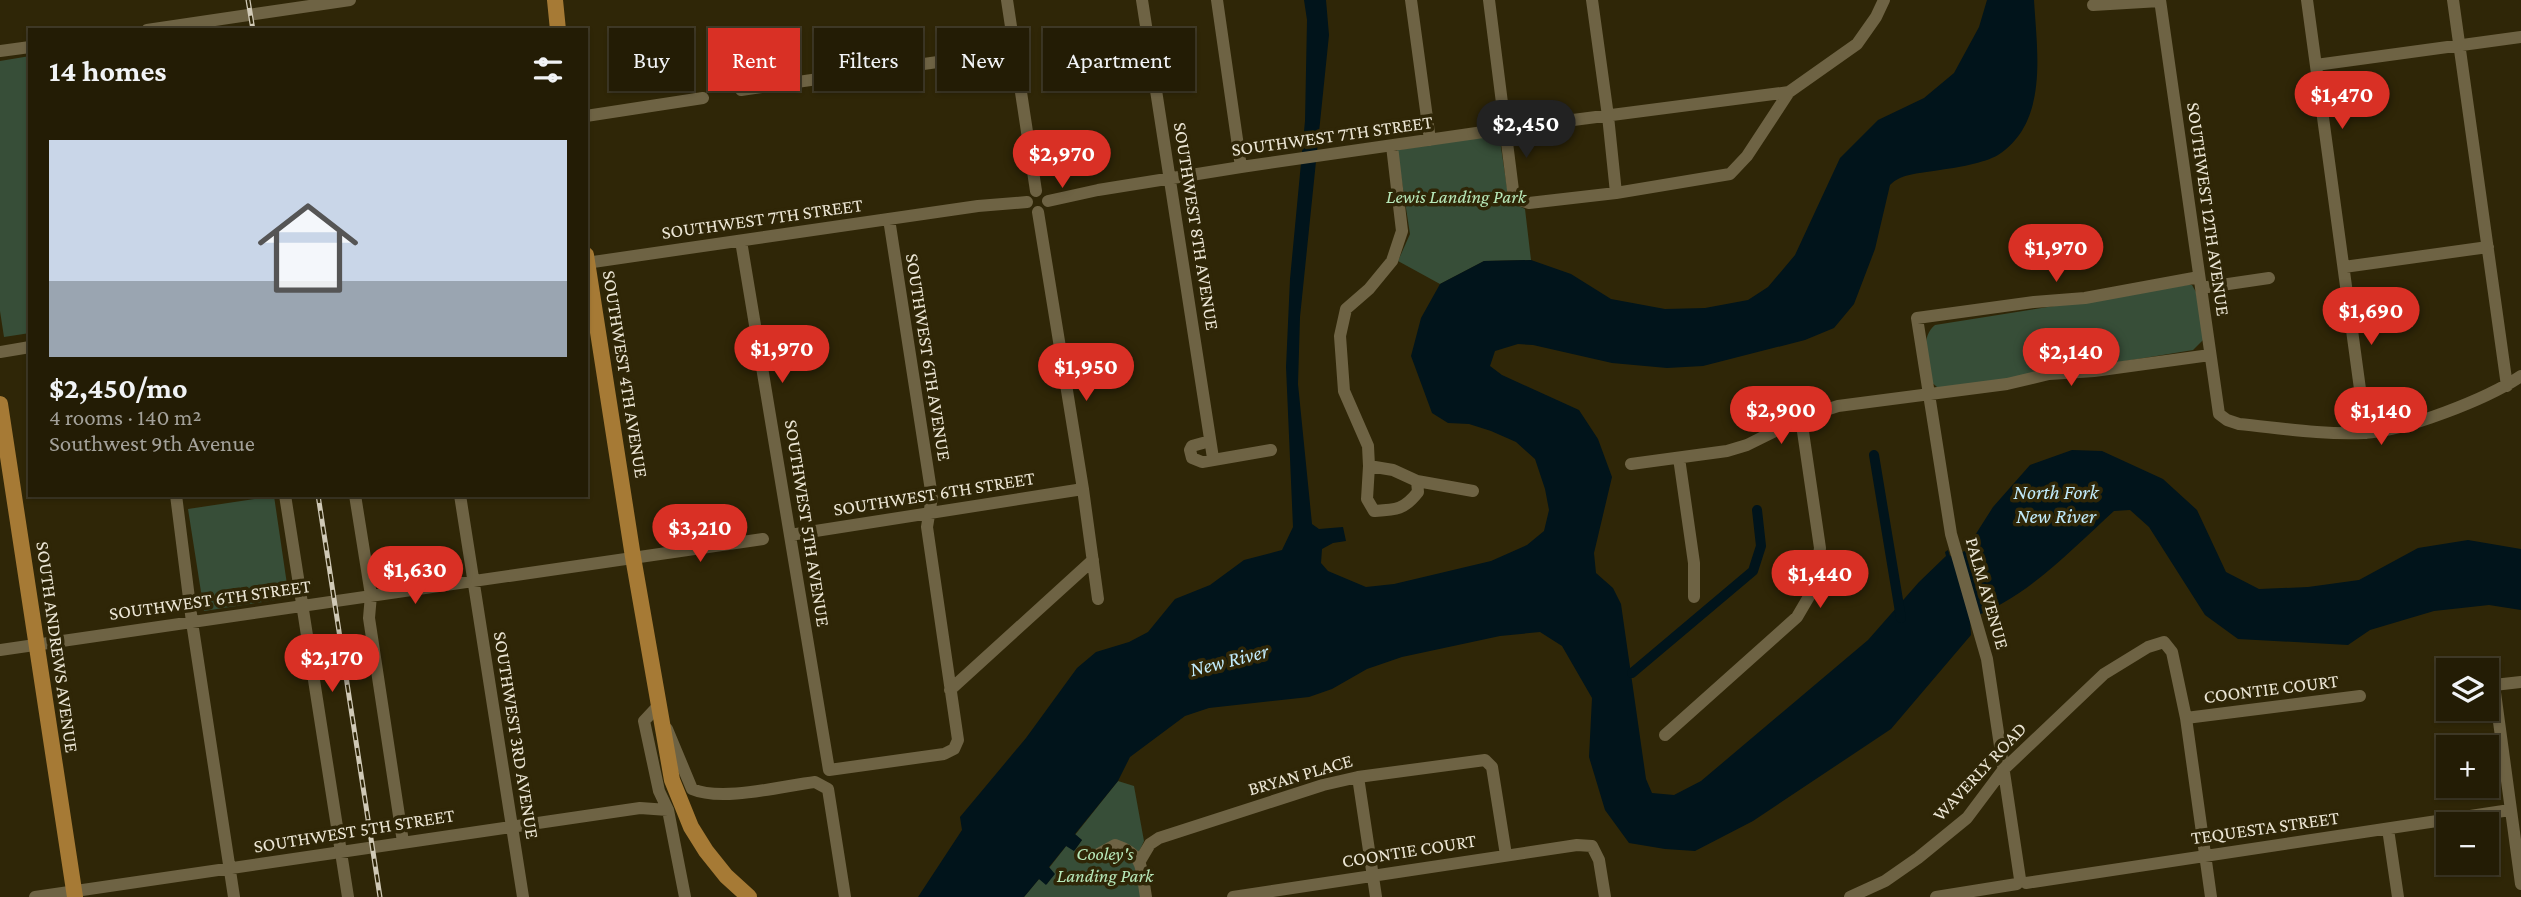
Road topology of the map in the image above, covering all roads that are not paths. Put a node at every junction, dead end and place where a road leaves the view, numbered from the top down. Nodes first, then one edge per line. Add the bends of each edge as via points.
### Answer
1 (350, 0) edge
2 (555, 0) edge
3 (1007, 0) edge
4 (1142, 0) edge
5 (1217, 0) edge
6 (1411, 0) edge
7 (1489, 0) edge
8 (1592, 0) edge
9 (1884, 0) edge
10 (2307, 0) edge
11 (2453, 0) edge
12 (2160, 1) edge
13 (2093, 5) dead end
14 (161, 28) edge
15 (558, 28) edge
16 (1011, 28) edge
17 (2521, 37) edge
18 (2460, 45) junction
19 (28, 47) edge
20 (0, 51) edge
21 (937, 62) edge
22 (2316, 65) junction
23 (800, 82) edge
24 (1021, 91) edge
25 (1789, 92) junction
26 (703, 97) dead end
27 (588, 116) edge
28 (1608, 116) junction
29 (1504, 129) junction
30 (1430, 140) junction
31 (1392, 146) junction
32 (1241, 167) junction
33 (1171, 180) junction
34 (1036, 191) junction
35 (1616, 193) junction
36 (1048, 201) junction
37 (1027, 202) junction
38 (1038, 212) junction
39 (889, 219) junction
40 (741, 241) junction
41 (2488, 247) junction
42 (588, 260) edge
43 (588, 267) edge
44 (2344, 267) junction
45 (2269, 278) dead end
46 (2200, 282) junction
47 (28, 347) edge
48 (0, 352) edge
49 (2210, 355) junction
50 (2521, 376) edge
51 (2507, 386) junction
52 (1928, 394) junction
53 (0, 404) edge
54 (1801, 418) junction
55 (2366, 433) junction
56 (1210, 441) junction
57 (1271, 450) dead end
58 (1213, 458) junction
59 (1679, 458) junction
60 (1631, 464) dead end
61 (1369, 466) junction
62 (1417, 481) junction
63 (1083, 489) junction
64 (1473, 491) dead end
65 (176, 497) edge
66 (285, 497) edge
67 (355, 497) edge
68 (460, 497) edge
69 (929, 513) junction
70 (790, 535) junction
71 (763, 539) dead end
72 (632, 557) junction
73 (1093, 561) junction
74 (473, 580) junction
75 (371, 596) junction
76 (1694, 597) dead end
77 (1098, 599) dead end
78 (301, 605) junction
79 (192, 622) junction
80 (37, 644) junction
81 (0, 649) edge
82 (2521, 682) edge
83 (950, 691) junction
84 (2360, 696) dead end
85 (658, 706) junction
86 (2186, 718) junction
87 (661, 725) junction
88 (1665, 735) dead end
89 (954, 749) joint
90 (2003, 769) junction
91 (1358, 776) junction
92 (659, 791) junction
93 (640, 808) junction
94 (668, 810) junction
95 (2510, 810) junction
96 (512, 826) junction
97 (2388, 829) junction
98 (403, 842) junction
99 (342, 852) junction
100 (1506, 855) junction
101 (2205, 855) junction
102 (1095, 856) dead end
103 (1140, 861) junction
104 (229, 868) junction
105 (1373, 874) junction
106 (2521, 884) edge
107 (2022, 886) edge
108 (74, 894) edge
109 (845, 895) edge
110 (35, 897) edge
111 (234, 897) edge
112 (348, 897) edge
113 (523, 897) edge
114 (685, 897) edge
115 (749, 897) edge
116 (1146, 897) edge
117 (1233, 897) edge
118 (1376, 897) edge
119 (1605, 897) edge
120 (1850, 897) edge
121 (1936, 897) edge
122 (2211, 897) edge
123 (2398, 897) edge

1 - 14 street
2 - 15 main road
3 - 16 street
4 - 33 street, SOUTHWEST 8TH AVENUE
5 - 32 street
6 - 30 street
7 - 29 street
8 - 28 street
9 - 25 street via 1857,44
10 - 22 street
11 - 18 street
12 - 13 street
12 - 46 street, SOUTHWEST 12TH AVENUE
17 - 18 street
18 - 22 street
18 - 41 street
19 - 20 street
21 - 23 street
22 - 44 street
24 - 34 street
25 - 28 street, SOUTHWEST 7TH STREET
25 - 35 street via 1730,174
26 - 27 street
28 - 29 street, SOUTHWEST 7TH STREET
28 - 35 street
29 - 30 street, SOUTHWEST 7TH STREET
29 - 35 street via 1513,190 1519,200 1530,203
30 - 31 street, SOUTHWEST 7TH STREET
31 - 32 street, SOUTHWEST 7TH STREET
31 - 61 street via 1402,231 1392,261 1346,309 1340,337 1344,391 1368,446
32 - 33 street, SOUTHWEST 7TH STREET
33 - 36 street, SOUTHWEST 7TH STREET
33 - 56 street, SOUTHWEST 8TH AVENUE
34 - 36 street via 1044,193
34 - 37 street
36 - 38 street
37 - 38 street
37 - 39 street, SOUTHWEST 7TH STREET
38 - 63 street
39 - 40 street, SOUTHWEST 7TH STREET
39 - 69 street, SOUTHWEST 6TH AVENUE via 932,498
40 - 42 street, SOUTHWEST 7TH STREET
40 - 70 street, SOUTHWEST 5TH AVENUE
41 - 44 street
41 - 51 street
43 - 72 main road, SOUTHWEST 4TH AVENUE
44 - 55 street
45 - 46 street
46 - 49 street, SOUTHWEST 12TH AVENUE
46 - 52 street, PALM AVENUE via 1917,318
47 - 48 street
49 - 52 street
49 - 55 street, SOUTHWEST 12TH AVENUE via 2219,414 2227,420
50 - 51 street
51 - 55 street via 2394,428
52 - 54 street via 1838,406
52 - 90 street, PALM AVENUE via 1951,534 1987,659
53 - 80 main road, SOUTH ANDREWS AVENUE
54 - 59 street via 1727,451
54 - 88 street via 1820,548 1814,588 1797,617
56 - 58 street, SOUTHWEST 8TH AVENUE
56 - 58 street via 1192,446 1191,454 1199,462
57 - 58 street
59 - 60 street
59 - 76 street via 1694,563
61 - 62 street
61 - 62 street via 1367,499 1374,511 1408,506 1418,492
62 - 64 street
63 - 69 street, SOUTHWEST 6TH STREET
63 - 73 street
65 - 79 street
66 - 78 street
67 - 75 street
68 - 74 street, SOUTHWEST 3RD AVENUE
69 - 70 street, SOUTHWEST 6TH STREET
69 - 83 street, SOUTHWEST 6TH AVENUE via 927,527
70 - 89 street, SOUTHWEST 5TH AVENUE via 829,770
71 - 72 street, SOUTHWEST 6TH STREET
72 - 74 street, SOUTHWEST 6TH STREET
72 - 85 main road, SOUTHWEST 4TH AVENUE
73 - 77 street
73 - 83 street
74 - 75 street, SOUTHWEST 6TH STREET
74 - 96 street, SOUTHWEST 3RD AVENUE
75 - 78 street, SOUTHWEST 6TH STREET
75 - 98 street via 369,618
78 - 79 street, SOUTHWEST 6TH STREET
78 - 99 street
79 - 80 street, SOUTHWEST 6TH STREET
79 - 104 street
80 - 81 street, SOUTHWEST 6TH STREET
80 - 108 main road, SOUTH ANDREWS AVENUE
82 - 95 street via 2494,685
83 - 89 street, SOUTHWEST 6TH AVENUE via 958,740
84 - 86 street, COONTIE COURT
85 - 87 main road, SOUTHWEST 4TH AVENUE
85 - 92 street, SOUTHWEST 4TH AVENUE via 645,721
86 - 90 street, WAVERLY ROAD via 2172,652 2164,642 2148,646 2104,674
86 - 101 street
87 - 109 street via 669,730 692,789 701,793 720,796 815,782 828,789
87 - 115 main road, SOUTHWEST 4TH AVENUE via 671,780 691,827 726,876
90 - 107 street, PALM AVENUE
90 - 120 street, WAVERLY ROAD via 1966,818 1918,858
91 - 100 street, BRYAN PLACE via 1485,760 1492,767
91 - 103 street, BRYAN PLACE via 1158,838
91 - 105 street
92 - 93 street
92 - 94 street, SOUTHWEST 4TH AVENUE
93 - 94 street, SOUTHWEST 5TH STREET
93 - 96 street, SOUTHWEST 5TH STREET
94 - 114 street, SOUTHWEST 4TH AVENUE
95 - 97 street, TEQUESTA STREET
95 - 106 street
96 - 98 street, SOUTHWEST 5TH STREET
96 - 113 street, SOUTHWEST 3RD AVENUE
97 - 101 street, TEQUESTA STREET
97 - 123 street
98 - 99 street, SOUTHWEST 5TH STREET
99 - 104 street, SOUTHWEST 5TH STREET
99 - 112 street
100 - 105 street, COONTIE COURT
100 - 119 street, COONTIE COURT via 1592,846
101 - 107 street, TEQUESTA STREET
101 - 122 street
102 - 103 street via 1115,845 1134,853
103 - 116 street
104 - 108 street, SOUTHWEST 5TH STREET
104 - 111 street
105 - 117 street, COONTIE COURT
105 - 118 street
107 - 121 street, TEQUESTA STREET
108 - 110 street, SOUTHWEST 5TH STREET

